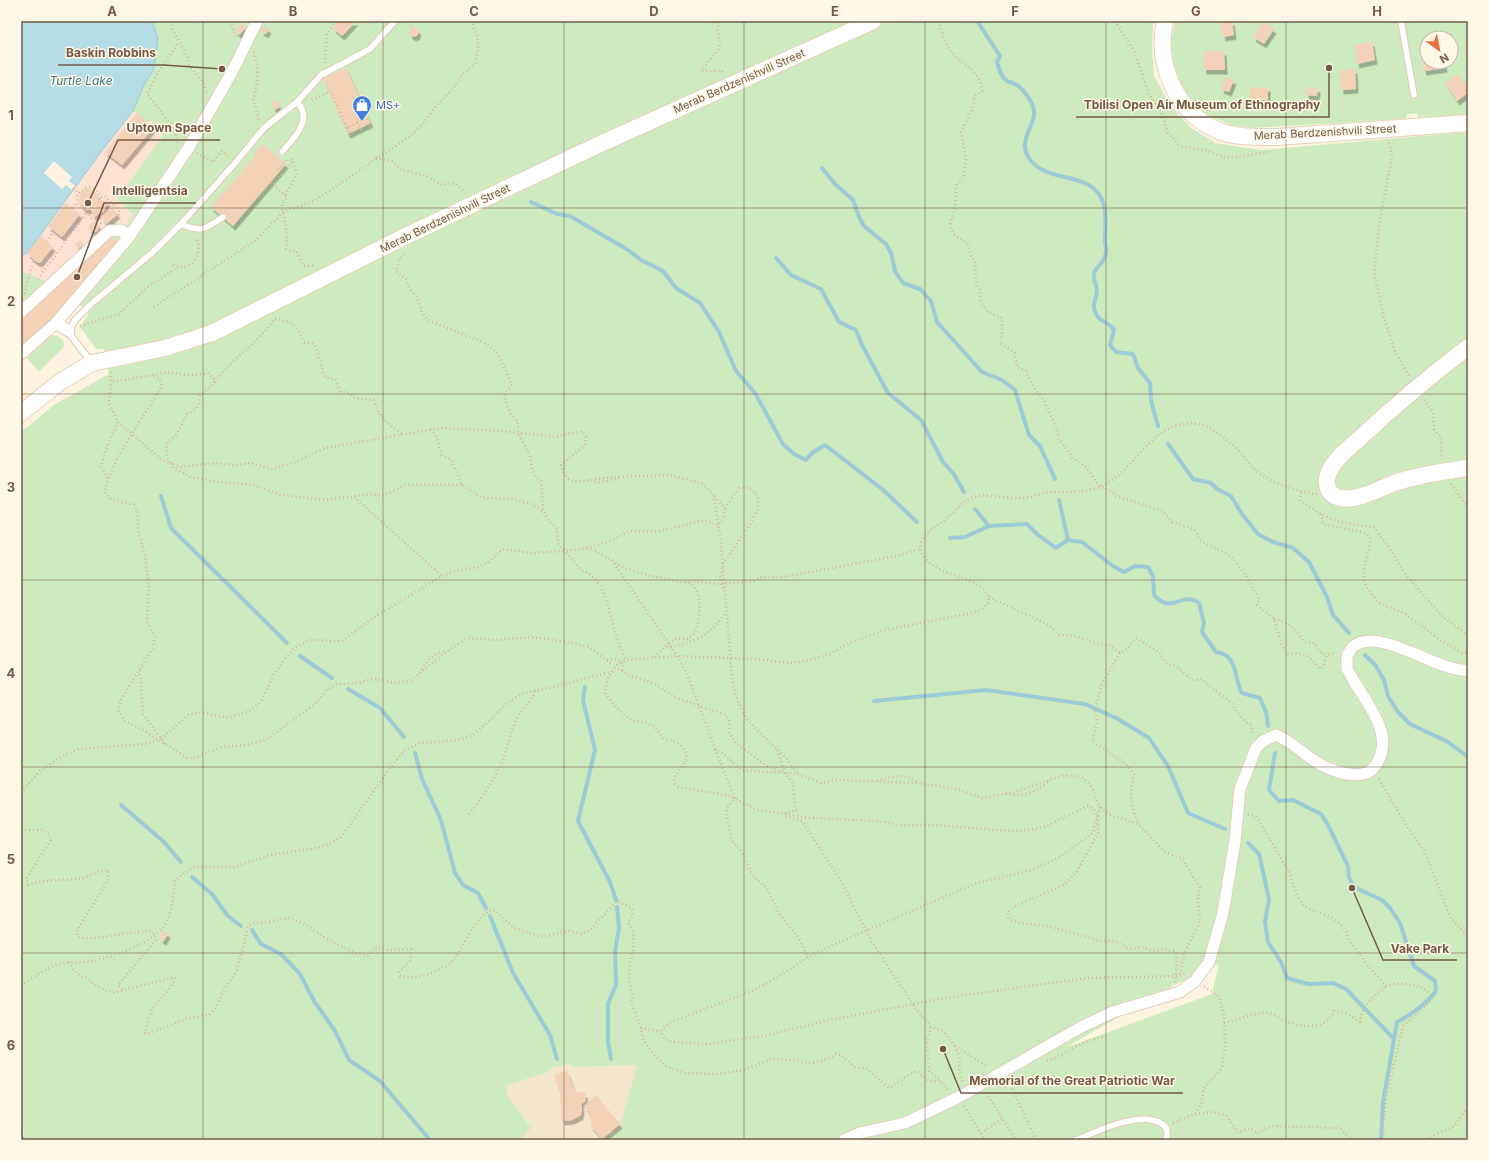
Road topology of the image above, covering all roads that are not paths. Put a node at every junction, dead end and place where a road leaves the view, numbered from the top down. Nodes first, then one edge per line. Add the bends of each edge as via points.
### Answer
1 (257, 21) edge
2 (873, 21) edge
3 (1165, 21) edge
4 (1401, 21) edge
5 (394, 22) edge
6 (1414, 95) dead end
7 (297, 102) junction
8 (1468, 123) edge
9 (282, 152) dead end
10 (223, 217) dead end
11 (181, 224) junction
12 (129, 237) junction
13 (21, 312) edge
14 (56, 323) junction
15 (70, 329) junction
16 (1468, 347) edge
17 (21, 354) edge
18 (92, 363) junction
19 (21, 413) edge
20 (1468, 468) edge
21 (1468, 670) edge
22 (844, 1140) edge
23 (1076, 1140) edge
24 (1166, 1140) edge

1 - 12 street via 188,147
2 - 18 street, Merab Berdzenishvili Street via 598,145 402,238 224,328 189,342
3 - 8 street, Merab Berdzenishvili Street via 1162,49 1169,78 1184,104 1206,124 1220,131 1254,137
4 - 6 lane
5 - 7 lane via 370,49 321,75
7 - 9 lane via 304,112 302,128
7 - 11 lane via 264,128
10 - 11 lane via 209,227 198,230
11 - 15 lane via 153,252 90,305
12 - 13 street via 121,230 108,231
12 - 14 street
14 - 15 street
14 - 17 street
15 - 18 lane via 71,336
16 - 20 street via 1416,388 1336,461 1326,482 1333,494 1341,498 1354,497 1424,475
18 - 19 street, Merab Berdzenishvili Street via 60,382
21 - 22 street via 1458,671 1382,642 1363,642 1354,646 1347,656 1348,668 1376,717 1383,736 1381,759 1373,770 1354,774 1330,769 1317,763 1287,739 1276,735 1263,741 1256,748 1240,789 1229,887 1223,913 1209,962 1195,981 1168,997 1106,1015 1081,1027 1001,1072 958,1100 905,1123 860,1133
23 - 24 lane via 1142,1118 1157,1121 1167,1128

